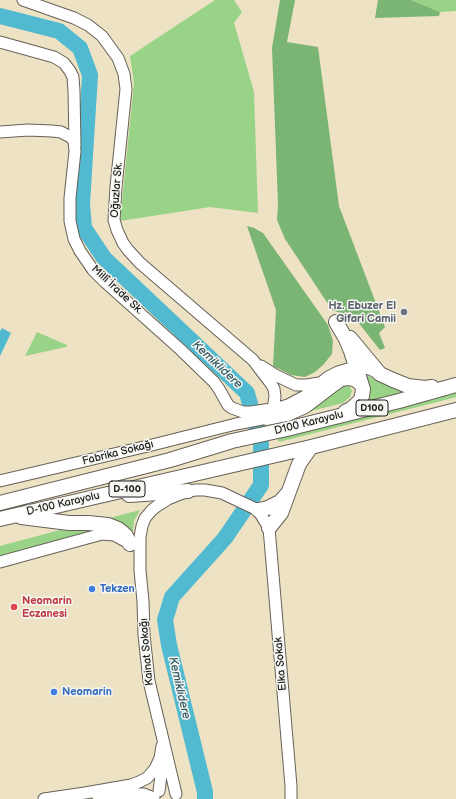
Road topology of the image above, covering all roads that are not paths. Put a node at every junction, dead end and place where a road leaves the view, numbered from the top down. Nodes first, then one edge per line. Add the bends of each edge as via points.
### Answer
1 (23, 0) edge
2 (0, 42) edge
3 (0, 132) edge
4 (75, 146) junction
5 (253, 360) junction
6 (357, 368) junction
7 (380, 374) junction
8 (324, 381) junction
9 (362, 384) junction
10 (456, 385) edge
11 (235, 410) junction
12 (456, 410) edge
13 (270, 413) junction
14 (232, 425) junction
15 (302, 425) junction
16 (232, 441) joint
17 (311, 447) junction
18 (244, 462) joint
19 (0, 481) edge
20 (188, 491) junction
21 (288, 493) junction
22 (85, 499) junction
23 (2, 503) edge
24 (258, 510) junction
25 (4, 519) edge
26 (269, 528) junction
27 (130, 544) junction
28 (0, 562) edge
29 (140, 571) junction
30 (161, 731) junction
31 (156, 796) edge
32 (177, 797) edge
33 (44, 799) edge
34 (98, 799) edge
35 (291, 799) edge

1 - 5 street, Oğuzlar Sk. via 88,25 102,36 118,58 126,89 116,187 114,220 117,230 123,243 140,263
2 - 4 street, Millî İrade Sk. via 54,57 67,66 74,83
3 - 4 street via 56,131 72,138
4 - 11 street, Millî İrade Sk. via 70,221 80,251 105,282 214,382 226,402
5 - 8 street via 275,376 296,385 313,385
5 - 13 street, Oğuzlar Sk. via 274,389 276,397
6 - 7 street via 370,369
6 - 7 highway via 346,339 336,322
6 - 8 street via 338,372
6 - 9 highway
7 - 10 highway via 408,386 430,388
8 - 13 street via 300,399
9 - 13 highway via 352,378 341,379 305,406 287,414
9 - 15 highway via 360,401 351,409
10 - 15 highway, D100 Karayolu / D100
11 - 13 street
11 - 14 street
12 - 17 highway, D100 Karayolu / D100
13 - 14 street, Fabrika Sokağı
14 - 19 street, Fabrika Sokağı
15 - 16 highway, D100 Karayolu / D100
16 - 23 highway, D-100 Karayolu / D-100 via 170,460
17 - 18 highway, D100 Karayolu / D100
17 - 21 highway via 299,464
18 - 22 highway, D-100 Karayolu / D-100
20 - 22 highway
20 - 24 street via 214,491
20 - 29 street via 168,499 145,518 140,537
21 - 24 highway via 280,502
21 - 26 highway via 281,513
22 - 25 highway, D-100 Karayolu / D-100
24 - 26 street
25 - 27 highway via 108,525 122,532
26 - 35 street, Elka Sokak
27 - 28 street via 114,535 102,534
27 - 29 street
29 - 30 street, Kainat Sokağı via 147,668
30 - 31 street via 164,755
30 - 32 street
30 - 33 street via 162,750 159,763 153,773 142,781
31 - 32 street via 166,788
31 - 34 street via 127,794

